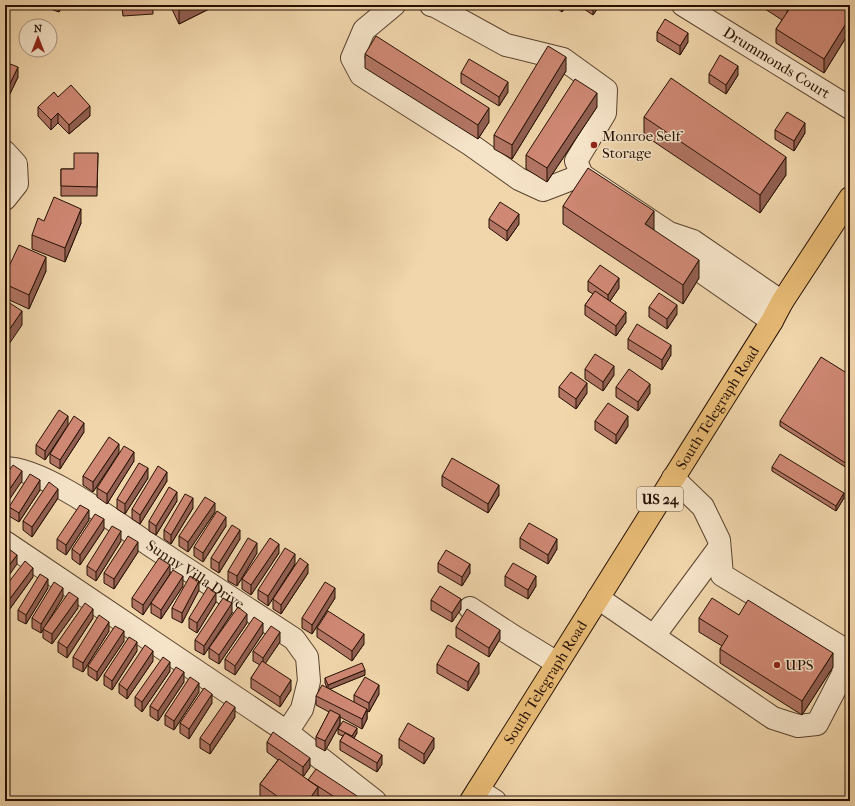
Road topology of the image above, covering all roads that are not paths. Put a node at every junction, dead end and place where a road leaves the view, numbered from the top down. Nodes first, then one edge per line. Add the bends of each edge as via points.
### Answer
1 (394, 5) edge
2 (431, 5) edge
3 (683, 5) edge
4 (850, 108) edge
5 (5, 152) edge
6 (582, 175) junction
7 (850, 198) edge
8 (5, 199) edge
9 (669, 233) junction
10 (782, 302) junction
11 (772, 321) junction
12 (5, 468) edge
13 (673, 478) junction
14 (5, 542) edge
15 (719, 548) junction
16 (598, 598) junction
17 (470, 608) dead end
18 (654, 636) junction
19 (557, 663) junction
20 (287, 732) junction
21 (481, 797) edge
22 (374, 801) edge

1 - 6 street via 364,30 352,58 360,75 471,145 519,179 543,190
2 - 6 street via 506,45 563,59 606,90 605,113 576,161
3 - 4 street, Drummonds Court
5 - 8 street via 16,164 17,184
6 - 9 street
7 - 10 main road, South Telegraph Road / US 24
9 - 10 street via 693,240
9 - 11 street via 680,257
10 - 11 main road, South Telegraph Road / US 24
11 - 13 main road, South Telegraph Road / US 24
12 - 20 street, Sunny Villa Drive via 14,468 39,476 82,500 294,639 307,657 309,681 302,709
13 - 15 street via 703,507 719,540
13 - 16 main road, South Telegraph Road / US 24
14 - 20 street
15 - 18 street
15 - 18 street via 722,575 839,646 844,672 817,724 798,726 773,718
16 - 18 street
16 - 19 main road, South Telegraph Road / US 24
17 - 19 street
19 - 21 main road, South Telegraph Road / US 24
20 - 22 street

